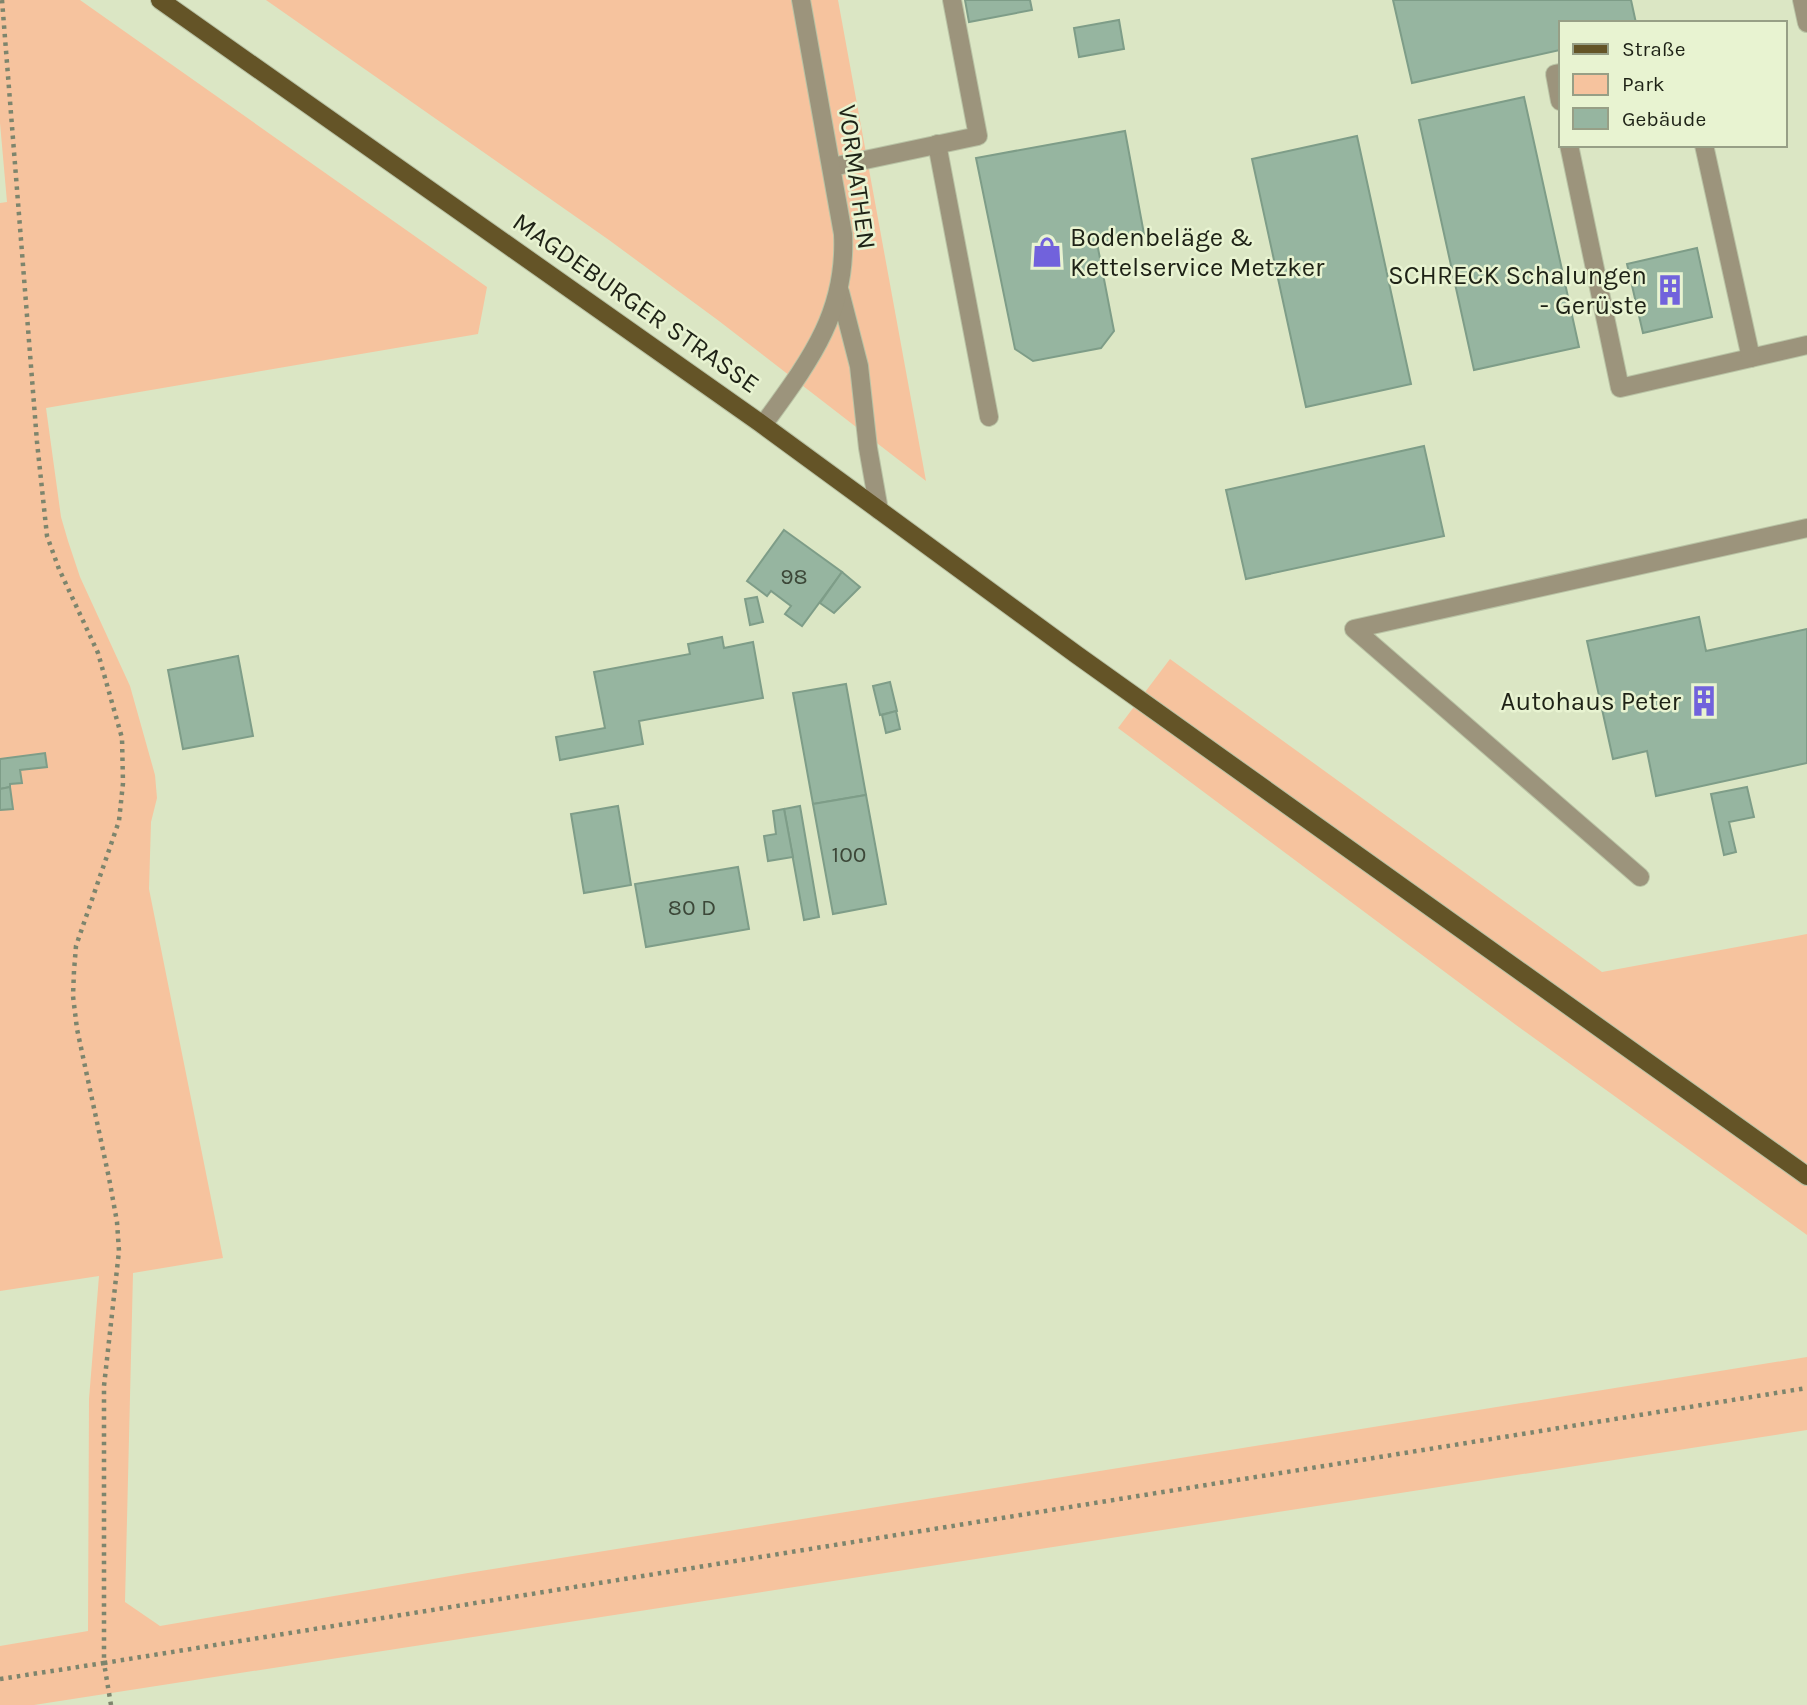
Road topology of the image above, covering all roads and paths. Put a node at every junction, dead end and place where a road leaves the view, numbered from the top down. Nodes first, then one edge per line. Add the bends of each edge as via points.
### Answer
1 (2, 0) edge
2 (160, 0) edge
3 (801, 0) edge
4 (952, 0) edge
5 (1802, 0) edge
6 (1807, 23) edge
7 (1559, 73) edge
8 (1559, 96) edge
9 (937, 144) junction
10 (1569, 147) edge
11 (1704, 147) edge
12 (832, 167) junction
13 (840, 292) junction
14 (1807, 345) edge
15 (1751, 358) junction
16 (989, 417) dead end
17 (763, 425) junction
18 (879, 509) junction
19 (1807, 528) edge
20 (1640, 877) dead end
21 (1807, 1177) edge
22 (1807, 1388) edge
23 (104, 1663) junction
24 (0, 1679) edge
25 (111, 1705) edge

1 - 23 path via 47,536 98,653 121,738 119,821 76,946 74,971 77,1029 111,1189 119,1251 104,1387
2 - 17 main road, MAGDEBURGER STRASSE
3 - 12 street, VORMATHEN
4 - 9 street via 978,136
5 - 6 street
7 - 8 street via 1555,74
9 - 12 street
9 - 16 street
10 - 15 street via 1620,388
11 - 15 street
12 - 13 street, VORMATHEN via 845,262
13 - 17 street, VORMATHEN via 822,335
13 - 18 street via 859,366
14 - 15 street
17 - 18 main road, MAGDEBURGER STRASSE
18 - 21 main road, MAGDEBURGER STRASSE
19 - 20 street via 1354,629
22 - 23 path
23 - 24 path
23 - 25 path

